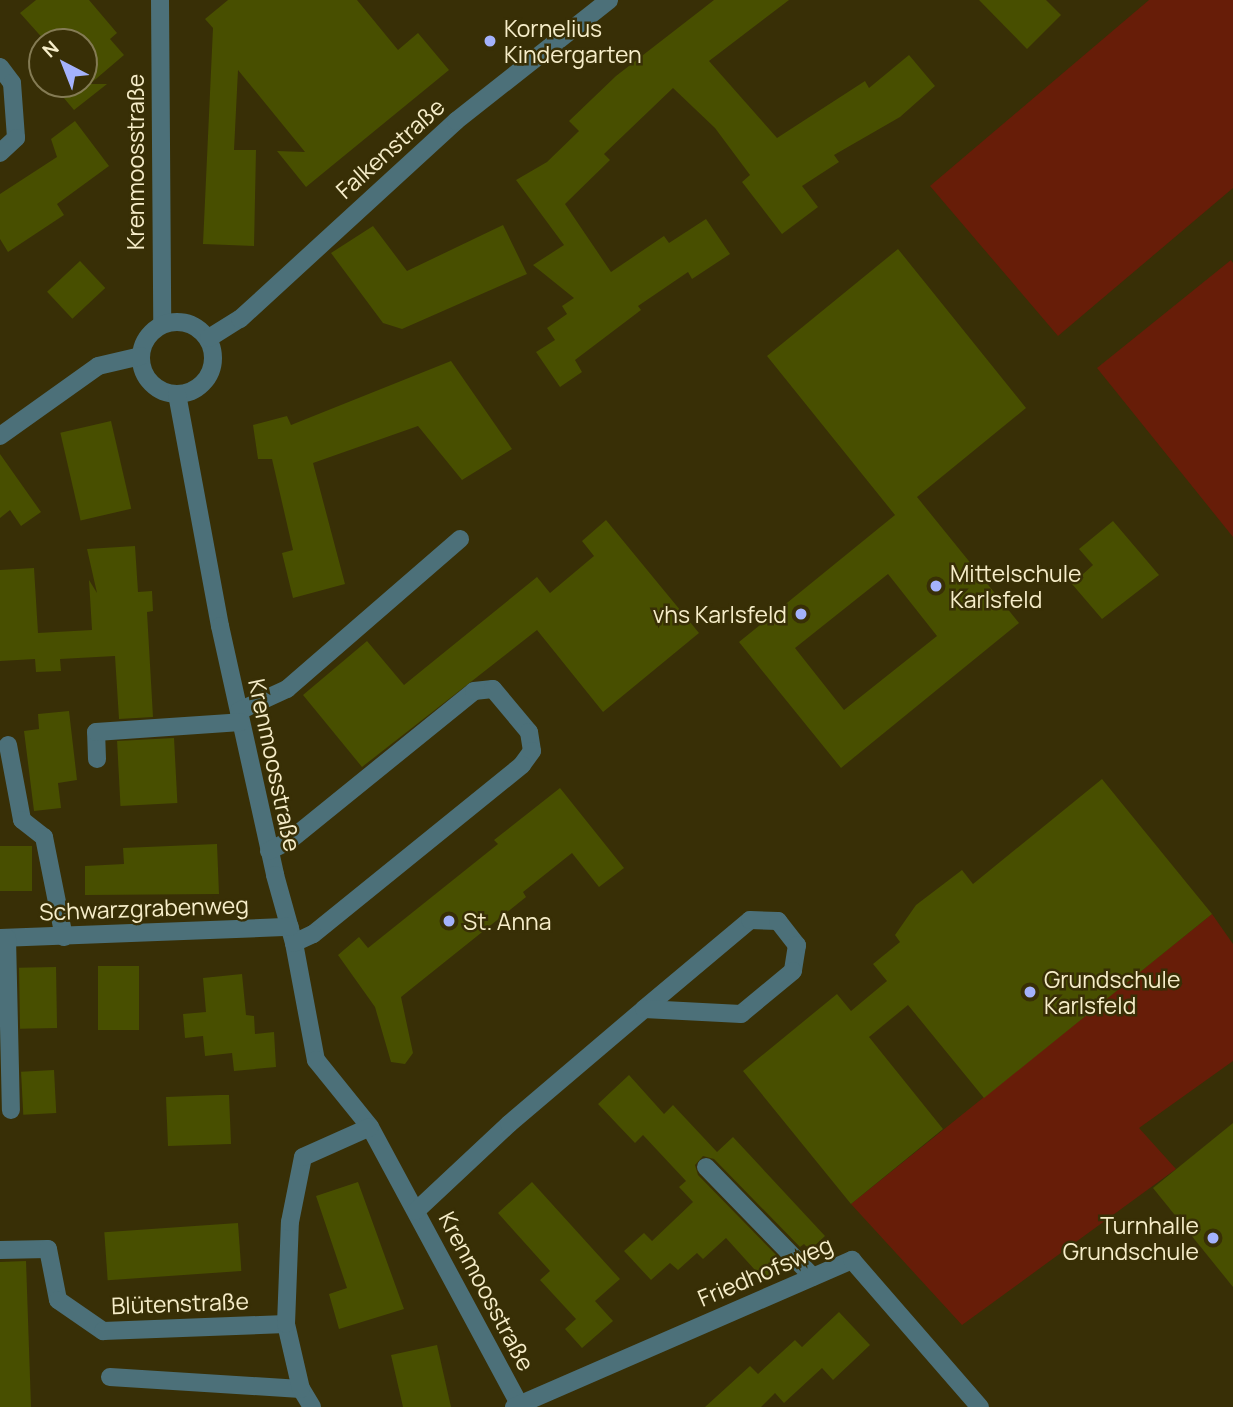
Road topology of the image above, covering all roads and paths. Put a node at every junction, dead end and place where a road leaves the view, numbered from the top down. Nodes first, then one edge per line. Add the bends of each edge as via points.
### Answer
1 (160, 0) edge
2 (609, 0) edge
3 (0, 67) edge
4 (0, 153) edge
5 (162, 324) junction
6 (209, 338) junction
7 (141, 356) junction
8 (177, 394) junction
9 (0, 436) edge
10 (460, 539) dead end
11 (240, 717) junction
12 (8, 745) dead end
13 (97, 759) dead end
14 (269, 851) junction
15 (292, 935) junction
16 (64, 937) junction
17 (4, 938) edge
18 (644, 1009) junction
19 (11, 1110) dead end
20 (370, 1127) junction
21 (706, 1167) dead end
22 (416, 1211) junction
23 (0, 1250) edge
24 (813, 1277) junction
25 (286, 1324) junction
26 (110, 1377) dead end
27 (301, 1389) junction
28 (518, 1406) edge
29 (312, 1407) edge
30 (980, 1407) edge

1 - 5 street, Krenmoosstraße
2 - 6 street, Falkenstraße via 456,121 240,319
3 - 4 street via 12,83 16,138
5 - 6 street via 179,320 195,325
5 - 7 street via 144,342
6 - 8 street via 214,355 209,376 197,389
7 - 8 street via 153,385
7 - 9 street via 98,366
8 - 11 street, Krenmoosstraße
10 - 11 street via 287,689
11 - 13 street via 96,732
11 - 14 street, Krenmoosstraße
12 - 16 street via 22,820 44,836
14 - 15 street, Krenmoosstraße
14 - 15 street via 289,841 474,691 493,689 529,732 532,751 522,765 313,933
15 - 16 street, Schwarzgrabenweg
15 - 20 street, Krenmoosstraße via 316,1060
16 - 17 street, Schwarzgrabenweg
17 - 19 street
18 - 18 street via 741,1014 793,971 797,945 778,921 750,920
18 - 22 street
20 - 22 street, Krenmoosstraße
20 - 25 street via 303,1157 290,1222
21 - 24 street
22 - 28 street, Krenmoosstraße
23 - 25 street, Blütenstraße via 48,1249 58,1300 103,1331
24 - 28 street, Friedhofsweg
24 - 30 street, Friedhofsweg via 852,1260
25 - 27 street
26 - 27 street
27 - 29 street

